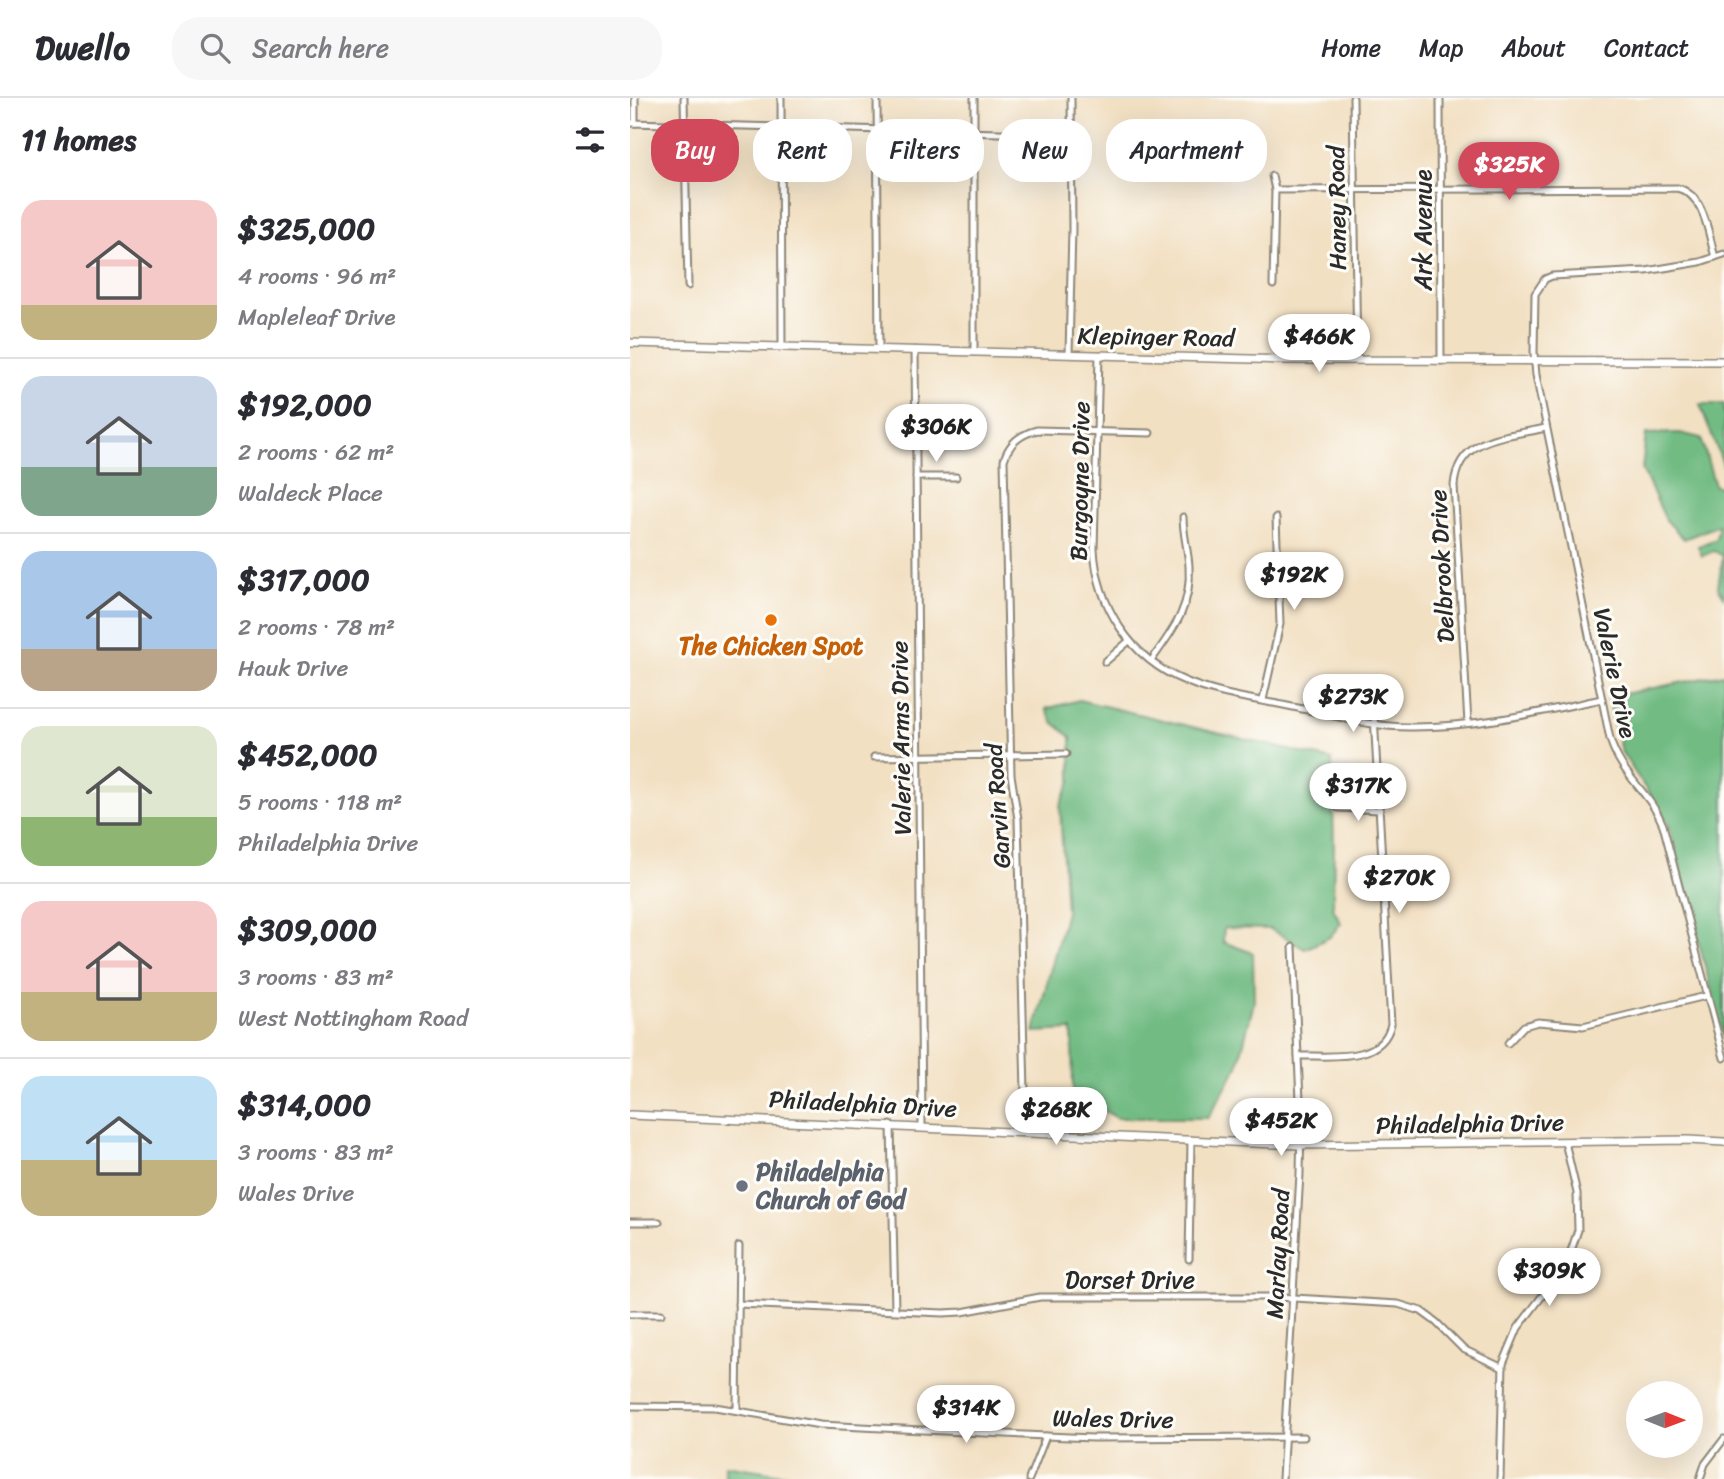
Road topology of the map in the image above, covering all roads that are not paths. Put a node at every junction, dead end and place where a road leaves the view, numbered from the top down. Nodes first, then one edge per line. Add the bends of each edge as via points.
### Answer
1 (635, 98) edge
2 (684, 98) edge
3 (781, 98) edge
4 (877, 98) edge
5 (974, 98) edge
6 (1071, 98) edge
7 (1353, 98) edge
8 (1440, 98) edge
9 (684, 119) edge
10 (781, 119) edge
11 (878, 119) edge
12 (974, 119) edge
13 (1071, 119) edge
14 (632, 123) edge
15 (651, 123) edge
16 (1272, 176) dead end
17 (685, 182) edge
18 (781, 182) edge
19 (878, 182) edge
20 (974, 182) edge
21 (1071, 182) edge
22 (1353, 189) junction
23 (1440, 189) junction
24 (1275, 190) junction
25 (1724, 254) edge
26 (1714, 257) junction
27 (1273, 285) dead end
28 (688, 286) dead end
29 (630, 342) edge
30 (782, 346) junction
31 (879, 349) junction
32 (915, 350) junction
33 (975, 352) junction
34 (1069, 354) junction
35 (1099, 355) junction
36 (1357, 360) junction
37 (1441, 361) junction
38 (1535, 361) junction
39 (1724, 361) edge
40 (1546, 428) junction
41 (1098, 432) junction
42 (1150, 433) dead end
43 (916, 477) junction
44 (956, 477) dead end
45 (1183, 517) dead end
46 (1276, 518) dead end
47 (1129, 641) junction
48 (1151, 661) junction
49 (1105, 662) dead end
50 (1372, 679) dead end
51 (1602, 699) junction
52 (1263, 700) junction
53 (1468, 723) junction
54 (1375, 725) junction
55 (1066, 754) dead end
56 (1011, 755) junction
57 (919, 756) junction
58 (874, 757) dead end
59 (1338, 807) dead end
60 (1380, 810) junction
61 (1293, 947) dead end
62 (1706, 996) junction
63 (1508, 1043) dead end
64 (1298, 1056) junction
65 (1724, 1058) edge
66 (630, 1115) edge
67 (891, 1125) junction
68 (922, 1126) junction
69 (1026, 1131) junction
70 (1191, 1140) junction
71 (1565, 1142) junction
72 (1724, 1142) edge
73 (1299, 1145) junction
74 (630, 1222) edge
75 (659, 1222) dead end
76 (739, 1246) dead end
77 (1189, 1259) dead end
78 (1293, 1298) junction
79 (738, 1304) junction
80 (895, 1310) junction
81 (630, 1314) edge
82 (661, 1314) dead end
83 (1503, 1368) junction
84 (630, 1406) edge
85 (737, 1409) junction
86 (1046, 1436) junction
87 (1304, 1437) dead end
88 (1285, 1438) junction
89 (1724, 1439) edge
90 (1030, 1479) edge
91 (1282, 1479) edge
92 (1500, 1479) edge
93 (1700, 1479) edge

1 - 14 street
2 - 9 street
3 - 10 street
4 - 11 street
5 - 12 street
6 - 13 street
7 - 22 street, Haney Road
8 - 23 street, Ark Avenue
14 - 15 street
16 - 24 street
17 - 28 street
18 - 30 street
19 - 31 street
20 - 33 street
21 - 34 street
22 - 23 street
22 - 24 street
22 - 36 street, Haney Road
23 - 26 street via 1682,189 1698,202
23 - 37 street, Ark Avenue
24 - 27 street
25 - 26 street
26 - 38 street, Valerie Drive via 1646,271 1545,279 1534,302
29 - 30 street, Klepinger Road
30 - 31 street, Klepinger Road
31 - 32 street, Klepinger Road
32 - 33 street, Klepinger Road
32 - 43 street, Valerie Arms Drive
33 - 34 street, Klepinger Road
34 - 35 street, Klepinger Road
35 - 36 street, Klepinger Road
35 - 41 street, Burgoyne Drive
36 - 37 street, Klepinger Road
37 - 38 street, Klepinger Road
38 - 39 street, Klepinger Road
38 - 40 street, Valerie Drive
40 - 51 street, Valerie Drive
40 - 53 street, Delbrook Drive via 1481,443 1467,452 1456,470
41 - 42 street, Garvin Road
41 - 47 street, Burgoyne Drive via 1096,572 1110,613
41 - 56 street, Garvin Road via 1026,433 1015,440 1004,460
43 - 44 street
43 - 57 street, Valerie Arms Drive
45 - 48 street via 1189,566 1186,604
46 - 52 street via 1280,624
47 - 48 street, Burgoyne Drive
47 - 49 street
48 - 52 street, Burgoyne Drive via 1198,686
50 - 54 street
51 - 53 street, Burgoyne Drive
51 - 62 street, Valerie Drive via 1614,752 1663,825
52 - 54 street, Burgoyne Drive
53 - 54 street, Burgoyne Drive
54 - 60 street
55 - 56 street
56 - 57 street
56 - 69 street, Garvin Road via 1018,819
57 - 58 street
57 - 68 street, Valerie Arms Drive
59 - 60 street
60 - 64 street via 1389,1031 1379,1045 1366,1052
61 - 64 street, Marlay Road
62 - 63 street via 1583,1026 1538,1022 1524,1026
62 - 65 street, Valerie Drive
64 - 73 street, Marlay Road
66 - 67 street, Philadelphia Drive
67 - 68 street, Philadelphia Drive
67 - 80 street
68 - 69 street, Philadelphia Drive
69 - 70 street, Philadelphia Drive
70 - 73 street, Philadelphia Drive
70 - 77 street
71 - 72 street, Philadelphia Drive
71 - 73 street, Philadelphia Drive
71 - 83 street via 1579,1207 1576,1243 1563,1270 1518,1328
73 - 78 street, Marlay Road
74 - 75 street
76 - 79 street
78 - 80 street, Dorset Drive via 1040,1297 956,1312
78 - 83 street, Dorset Drive via 1411,1307 1430,1316 1463,1349
78 - 88 street, Marlay Road
79 - 80 street, Dorset Drive
79 - 85 street
81 - 82 street
83 - 92 street
84 - 85 street, Wales Drive
85 - 86 street, Wales Drive via 820,1424
86 - 88 street, Wales Drive
86 - 90 street
87 - 88 street, Wales Drive
88 - 91 street, Marlay Road
89 - 93 street via 1704,1464

